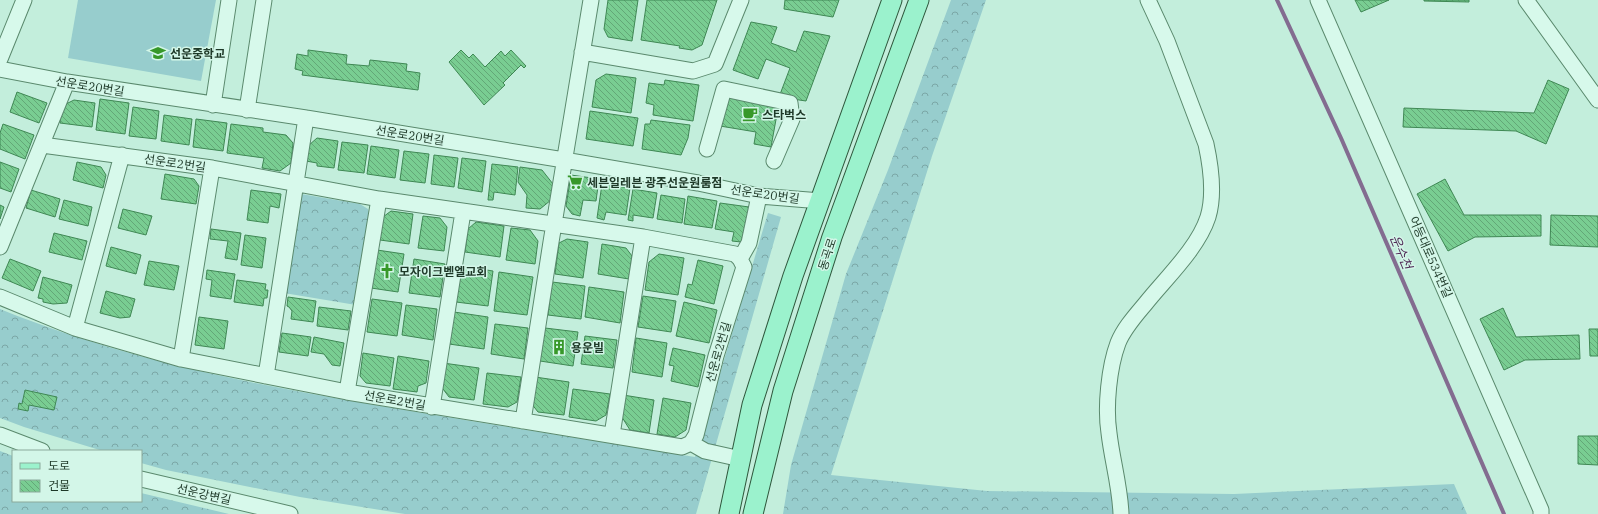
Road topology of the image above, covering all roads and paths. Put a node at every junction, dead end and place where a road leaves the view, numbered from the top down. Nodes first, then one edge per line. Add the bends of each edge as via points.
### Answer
1 (24, 0) edge
2 (229, 0) edge
3 (264, 0) edge
4 (591, 0) edge
5 (741, 0) edge
6 (892, 0) edge
7 (919, 0) edge
8 (1148, 0) edge
9 (1318, 0) edge
10 (1526, 0) edge
11 (582, 52) junction
12 (0, 59) edge
13 (0, 69) edge
14 (67, 82) junction
15 (1598, 100) edge
16 (214, 105) junction
17 (247, 110) junction
18 (306, 118) junction
19 (42, 145) junction
20 (707, 149) dead end
21 (122, 155) junction
22 (564, 160) junction
23 (774, 161) dead end
24 (212, 168) junction
25 (296, 183) junction
26 (759, 196) junction
27 (379, 199) junction
28 (821, 201) junction
29 (463, 212) junction
30 (553, 225) junction
31 (643, 237) junction
32 (0, 247) edge
33 (740, 259) junction
34 (0, 298) edge
35 (75, 328) junction
36 (181, 359) junction
37 (266, 376) junction
38 (347, 392) junction
39 (432, 407) junction
40 (523, 421) junction
41 (0, 435) edge
42 (612, 435) junction
43 (691, 443) junction
44 (39, 450) edge
45 (741, 459) junction
46 (142, 479) edge
47 (736, 485) junction
48 (755, 513) edge
49 (1544, 513) edge
50 (290, 514) edge
51 (724, 514) edge
52 (729, 514) edge
53 (1121, 514) edge

1 - 12 street
2 - 16 street
3 - 17 street
4 - 11 street
5 - 11 street via 715,64 693,71
6 - 28 main road, 동곡로
7 - 48 main road, 동곡로 via 832,237 783,391
8 - 53 street via 1167,41 1206,144 1210,161 1211,190 1208,216 1197,240 1131,322 1119,342 1113,360 1109,382 1108,431
9 - 49 street, 어등대로534번길
10 - 15 street
11 - 22 street
13 - 14 street, 선운로20번길
14 - 16 street, 선운로20번길
14 - 19 street
16 - 17 street, 선운로20번길
17 - 18 street, 선운로20번길
18 - 22 street, 선운로20번길
18 - 25 street
19 - 21 street, 선운로2번길
19 - 32 street
20 - 23 street via 724,89 790,103 792,119
21 - 24 street, 선운로2번길
21 - 35 street
22 - 26 street, 선운로20번길
22 - 30 street
24 - 25 street, 선운로2번길
24 - 36 street
25 - 27 street, 선운로2번길
25 - 37 street
26 - 28 street, 선운로20번길
26 - 33 street via 749,243
27 - 29 street, 선운로2번길
27 - 38 street
28 - 45 main road, 동곡로 via 793,276 755,398
29 - 30 street, 선운로2번길
29 - 39 street
30 - 31 street, 선운로2번길
30 - 40 street
31 - 33 street, 선운로2번길 via 735,254
31 - 42 street
33 - 43 street, 선운로2번길 via 744,267 716,356 696,435
34 - 35 street, 선운로2번길
35 - 36 street, 선운로2번길
36 - 37 street, 선운로2번길
37 - 38 street, 선운로2번길
38 - 39 street, 선운로2번길
39 - 40 street, 선운로2번길
40 - 42 street, 선운로2번길
41 - 44 street
42 - 43 street, 선운로2번길 via 682,448
43 - 45 street via 705,451
45 - 47 main road, 동곡로
46 - 50 street, 선운강변길
47 - 51 street
47 - 52 main road, 동곡로

